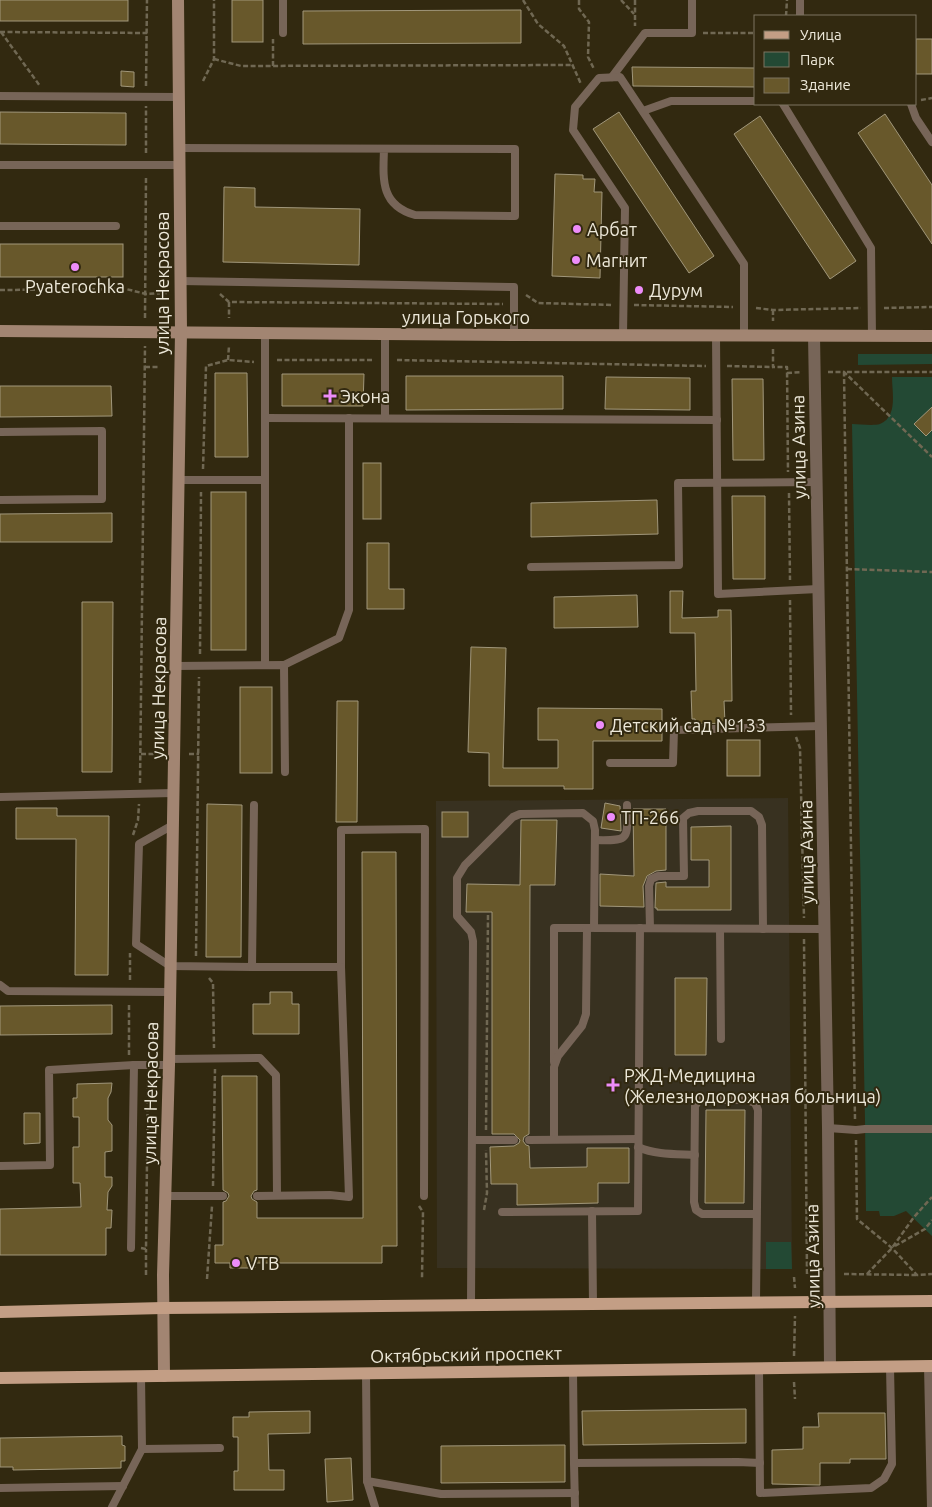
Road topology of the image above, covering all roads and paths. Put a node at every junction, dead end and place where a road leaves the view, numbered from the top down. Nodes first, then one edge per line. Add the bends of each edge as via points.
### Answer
1 (147, 0) edge
2 (178, 0) edge
3 (214, 0) edge
4 (282, 0) edge
5 (523, 0) edge
6 (579, 0) edge
7 (621, 0) edge
8 (634, 0) edge
9 (692, 0) edge
10 (786, 0) edge
11 (800, 0) edge
12 (786, 15) edge
13 (800, 15) edge
14 (635, 16) junction
15 (1, 32) edge
16 (147, 33) junction
17 (692, 33) junction
18 (754, 33) edge
19 (283, 34) dead end
20 (635, 47) junction
21 (214, 59) junction
22 (573, 65) junction
23 (612, 77) junction
24 (599, 78) junction
25 (203, 81) dead end
26 (586, 94) junction
27 (0, 96) edge
28 (47, 96) junction
29 (146, 96) junction
30 (179, 97) junction
31 (932, 98) edge
32 (917, 100) edge
33 (754, 102) edge
34 (784, 105) edge
35 (910, 105) edge
36 (642, 111) junction
37 (932, 142) edge
38 (179, 148) junction
39 (384, 149) junction
40 (0, 165) edge
41 (146, 165) junction
42 (179, 165) junction
43 (0, 226) edge
44 (116, 226) dead end
45 (180, 287) junction
46 (514, 287) junction
47 (0, 290) edge
48 (218, 292) dead end
49 (146, 294) junction
50 (514, 302) junction
51 (624, 305) junction
52 (744, 307) junction
53 (932, 307) edge
54 (872, 308) junction
55 (773, 310) junction
56 (0, 331) edge
57 (181, 332) junction
58 (265, 333) junction
59 (386, 334) junction
60 (514, 335) junction
61 (623, 335) junction
62 (744, 335) junction
63 (716, 336) junction
64 (773, 336) junction
65 (814, 336) junction
66 (872, 336) junction
67 (932, 336) edge
68 (386, 360) junction
69 (265, 362) junction
70 (201, 366) dead end
71 (206, 366) junction
72 (716, 366) junction
73 (160, 367) dead end
74 (773, 367) junction
75 (814, 372) junction
76 (844, 372) junction
77 (932, 372) edge
78 (787, 373) junction
79 (265, 418) junction
80 (349, 418) junction
81 (385, 418) junction
82 (716, 420) junction
83 (0, 432) edge
84 (932, 457) edge
85 (179, 480) junction
86 (202, 480) junction
87 (265, 480) junction
88 (717, 482) junction
89 (788, 482) junction
90 (816, 482) junction
91 (0, 500) edge
92 (532, 567) dead end
93 (847, 569) junction
94 (932, 572) edge
95 (818, 589) junction
96 (790, 591) junction
97 (265, 665) junction
98 (284, 665) junction
99 (176, 666) junction
100 (200, 666) junction
101 (821, 726) junction
102 (792, 727) junction
103 (141, 754) junction
104 (155, 754) dead end
105 (189, 754) dead end
106 (198, 754) junction
107 (610, 763) dead end
108 (285, 772) dead end
109 (140, 786) dead end
110 (173, 793) junction
111 (0, 797) edge
112 (254, 805) dead end
113 (627, 805) dead end
114 (173, 825) junction
115 (595, 840) junction
116 (488, 915) dead end
117 (804, 920) dead end
118 (590, 928) junction
119 (640, 928) junction
120 (650, 928) junction
121 (720, 928) junction
122 (763, 929) junction
123 (825, 929) junction
124 (804, 937) dead end
125 (170, 966) junction
126 (198, 966) junction
127 (252, 967) junction
128 (341, 967) junction
129 (130, 968) dead end
130 (0, 985) edge
131 (129, 992) junction
132 (170, 992) junction
133 (721, 1039) dead end
134 (215, 1059) junction
135 (169, 1062) junction
136 (134, 1065) junction
137 (148, 1065) junction
138 (554, 1067) junction
139 (828, 1128) junction
140 (932, 1129) edge
141 (856, 1130) junction
142 (472, 1140) junction
143 (486, 1140) junction
144 (514, 1140) dead end
145 (529, 1140) dead end
146 (554, 1140) junction
147 (638, 1143) junction
148 (694, 1155) junction
149 (0, 1166) edge
150 (277, 1195) junction
151 (165, 1196) junction
152 (213, 1196) junction
153 (223, 1196) dead end
154 (257, 1196) dead end
155 (424, 1196) dead end
156 (932, 1197) edge
157 (592, 1211) junction
158 (423, 1212) dead end
159 (484, 1212) dead end
160 (502, 1212) dead end
161 (757, 1214) junction
162 (932, 1220) edge
163 (135, 1248) joint
164 (892, 1248) junction
165 (146, 1249) junction
166 (806, 1274) dead end
167 (844, 1274) dead end
168 (867, 1274) junction
169 (932, 1274) edge
170 (146, 1275) dead end
171 (917, 1275) junction
172 (794, 1277) dead end
173 (207, 1279) dead end
174 (422, 1279) dead end
175 (795, 1297) junction
176 (932, 1301) edge
177 (756, 1302) junction
178 (830, 1302) junction
179 (593, 1304) junction
180 (471, 1305) junction
181 (163, 1308) junction
182 (0, 1312) edge
183 (930, 1366) edge
184 (794, 1367) junction
185 (830, 1367) junction
186 (890, 1367) junction
187 (759, 1368) junction
188 (573, 1370) junction
189 (366, 1373) junction
190 (141, 1376) junction
191 (164, 1376) junction
192 (0, 1378) edge
193 (794, 1382) dead end
194 (795, 1399) dead end
195 (142, 1448) junction
196 (220, 1448) dead end
197 (574, 1463) junction
198 (760, 1463) junction
199 (367, 1480) junction
200 (123, 1486) junction
201 (0, 1488) edge
202 (575, 1493) junction
203 (112, 1507) edge
204 (375, 1507) edge
205 (575, 1507) edge
206 (931, 1507) edge

1 - 16 path
2 - 30 street, улица Некрасова
3 - 21 path
4 - 19 lane
5 - 22 path via 538,24 564,46
6 - 24 path via 579,9 589,22 588,58
7 - 14 path
8 - 14 path
9 - 17 lane
10 - 12 path
11 - 13 lane
14 - 20 path
15 - 16 path
15 - 28 path
16 - 29 path
17 - 18 path
17 - 20 lane via 646,33
20 - 23 lane
21 - 22 path via 241,66
21 - 25 path
22 - 26 path
23 - 24 lane
23 - 36 lane via 620,77
24 - 26 lane
26 - 51 lane via 574,107 573,130 625,208
27 - 28 lane
28 - 29 lane
29 - 30 lane
29 - 41 path
30 - 38 street, улица Некрасова
31 - 32 path
33 - 36 lane via 671,101
34 - 54 lane via 871,248
35 - 37 lane
36 - 52 lane via 744,264
38 - 39 lane
38 - 42 street, улица Некрасова
39 - 39 lane via 515,149 515,216 415,215 402,211 386,193
40 - 41 lane
41 - 42 lane
41 - 49 path
42 - 45 street, улица Некрасова
43 - 44 lane
45 - 46 lane
45 - 49 path
45 - 57 street, улица Некрасова
46 - 50 lane
46 - 51 path via 538,303
47 - 49 path via 126,289
48 - 50 path via 229,302
50 - 60 lane
51 - 52 path
51 - 61 lane
52 - 55 path
52 - 62 lane
53 - 54 path
54 - 55 path
54 - 66 lane
55 - 64 path
56 - 57 street, улица Горького
57 - 58 street, улица Горького
57 - 85 street, улица Некрасова
58 - 59 street, улица Горького
58 - 69 lane
59 - 60 street, улица Горького
59 - 68 lane
60 - 61 street, улица Горького
61 - 63 street, улица Горького
62 - 63 street, улица Горького
62 - 64 street, улица Горького
63 - 72 lane
64 - 65 street, улица Горького
64 - 74 path
65 - 66 street, улица Горького
65 - 75 street, улица Азина
66 - 67 street, улица Горького
68 - 69 path via 283,359
68 - 72 path
68 - 81 lane
69 - 71 path via 228,360
69 - 79 lane
70 - 71 path
71 - 86 path
72 - 74 path
72 - 82 lane
73 - 103 path via 145,367
74 - 78 path via 787,367
75 - 76 path
75 - 78 path
75 - 90 street, улица Азина
76 - 77 path
76 - 84 path
76 - 93 path
78 - 89 path
79 - 80 lane
79 - 87 lane
80 - 81 lane
80 - 98 lane via 349,610 339,638
81 - 82 lane
82 - 88 lane
83 - 91 lane via 102,431 102,499
85 - 86 lane
85 - 99 street, улица Некрасова
86 - 87 lane
86 - 100 path
87 - 97 lane
88 - 89 lane
88 - 92 lane via 678,483 679,565
88 - 96 lane via 718,594
89 - 90 lane
89 - 96 path
90 - 95 street, улица Азина
93 - 94 path
93 - 141 path
95 - 96 lane
95 - 101 street, улица Азина
96 - 102 path
97 - 98 lane
97 - 100 lane
98 - 108 lane
99 - 100 lane
99 - 110 street, улица Некрасова
100 - 106 path
101 - 102 lane
101 - 123 street, улица Азина
102 - 107 lane via 674,730 674,763
102 - 117 path via 800,748
103 - 104 path
103 - 109 path
105 - 106 path
106 - 126 path
110 - 111 lane
110 - 114 street, улица Некрасова
112 - 127 lane
113 - 115 lane via 627,834 624,838
114 - 125 street, улица Некрасова
114 - 125 lane via 139,844 136,944
115 - 118 lane
115 - 142 lane via 593,821 582,813 520,814 513,817 465,865 457,878 457,916 471,932 473,942
116 - 143 path
118 - 119 lane
118 - 138 lane via 586,1014 582,1026 558,1056
118 - 138 lane via 554,928
119 - 120 lane
119 - 147 lane
120 - 121 lane
120 - 122 lane via 651,879 684,876 684,818 688,813 751,811 759,817 762,825
121 - 122 lane
121 - 133 lane
122 - 123 lane
123 - 139 street, улица Азина
124 - 166 path
125 - 126 lane
125 - 132 street, улица Некрасова
126 - 127 lane
126 - 134 path via 213,983
127 - 128 lane
128 - 150 lane via 349,1197
128 - 155 lane via 340,830 425,829
129 - 131 path
130 - 131 lane via 8,991
131 - 132 lane
131 - 137 path via 128,1056
132 - 135 street, улица Некрасова
134 - 135 lane
134 - 150 lane via 260,1058 276,1075
134 - 152 path
135 - 137 lane
135 - 151 street, улица Некрасова
136 - 137 lane
136 - 149 lane via 49,1070 50,1165
136 - 163 lane
137 - 165 path
138 - 146 lane
139 - 141 lane
139 - 178 street, улица Азина
140 - 141 lane
141 - 164 path via 857,1218
142 - 143 lane
142 - 180 lane
143 - 144 lane
143 - 159 path
145 - 146 lane
146 - 147 lane
147 - 148 lane via 648,1152
147 - 157 lane via 638,1211
148 - 161 lane via 696,1210 702,1214
148 - 161 lane via 695,1106 699,1100 748,1100 755,1103 758,1110
150 - 154 lane
151 - 152 lane
151 - 181 street, улица Некрасова
152 - 153 lane
152 - 173 path
156 - 164 path
157 - 160 lane
157 - 179 lane
158 - 174 path
161 - 177 lane
162 - 164 path
163 - 165 path
164 - 168 path
164 - 171 path
165 - 170 path
167 - 168 path
168 - 171 path
169 - 171 path
172 - 175 path
175 - 177 main road
175 - 178 main road
175 - 184 path
176 - 178 main road
177 - 179 main road
178 - 185 street, улица Азина
179 - 180 main road
180 - 181 main road
181 - 182 main road
181 - 191 street, улица Некрасова
183 - 186 main road, Октябрьский проспект
183 - 206 lane
184 - 185 main road, Октябрьский проспект
184 - 187 main road, Октябрьский проспект
185 - 186 main road, Октябрьский проспект
186 - 198 lane via 892,1464 884,1479 871,1488 760,1493
187 - 188 main road, Октябрьский проспект
187 - 198 lane
188 - 189 main road, Октябрьский проспект
188 - 197 lane
189 - 191 main road, Октябрьский проспект
189 - 199 lane
190 - 191 main road, Октябрьский проспект
190 - 192 main road, Октябрьский проспект
190 - 195 lane
193 - 194 path
195 - 196 lane
195 - 200 lane
197 - 198 lane
197 - 202 lane
199 - 202 lane via 441,1494
199 - 204 lane
200 - 201 lane
200 - 203 lane
202 - 205 lane

